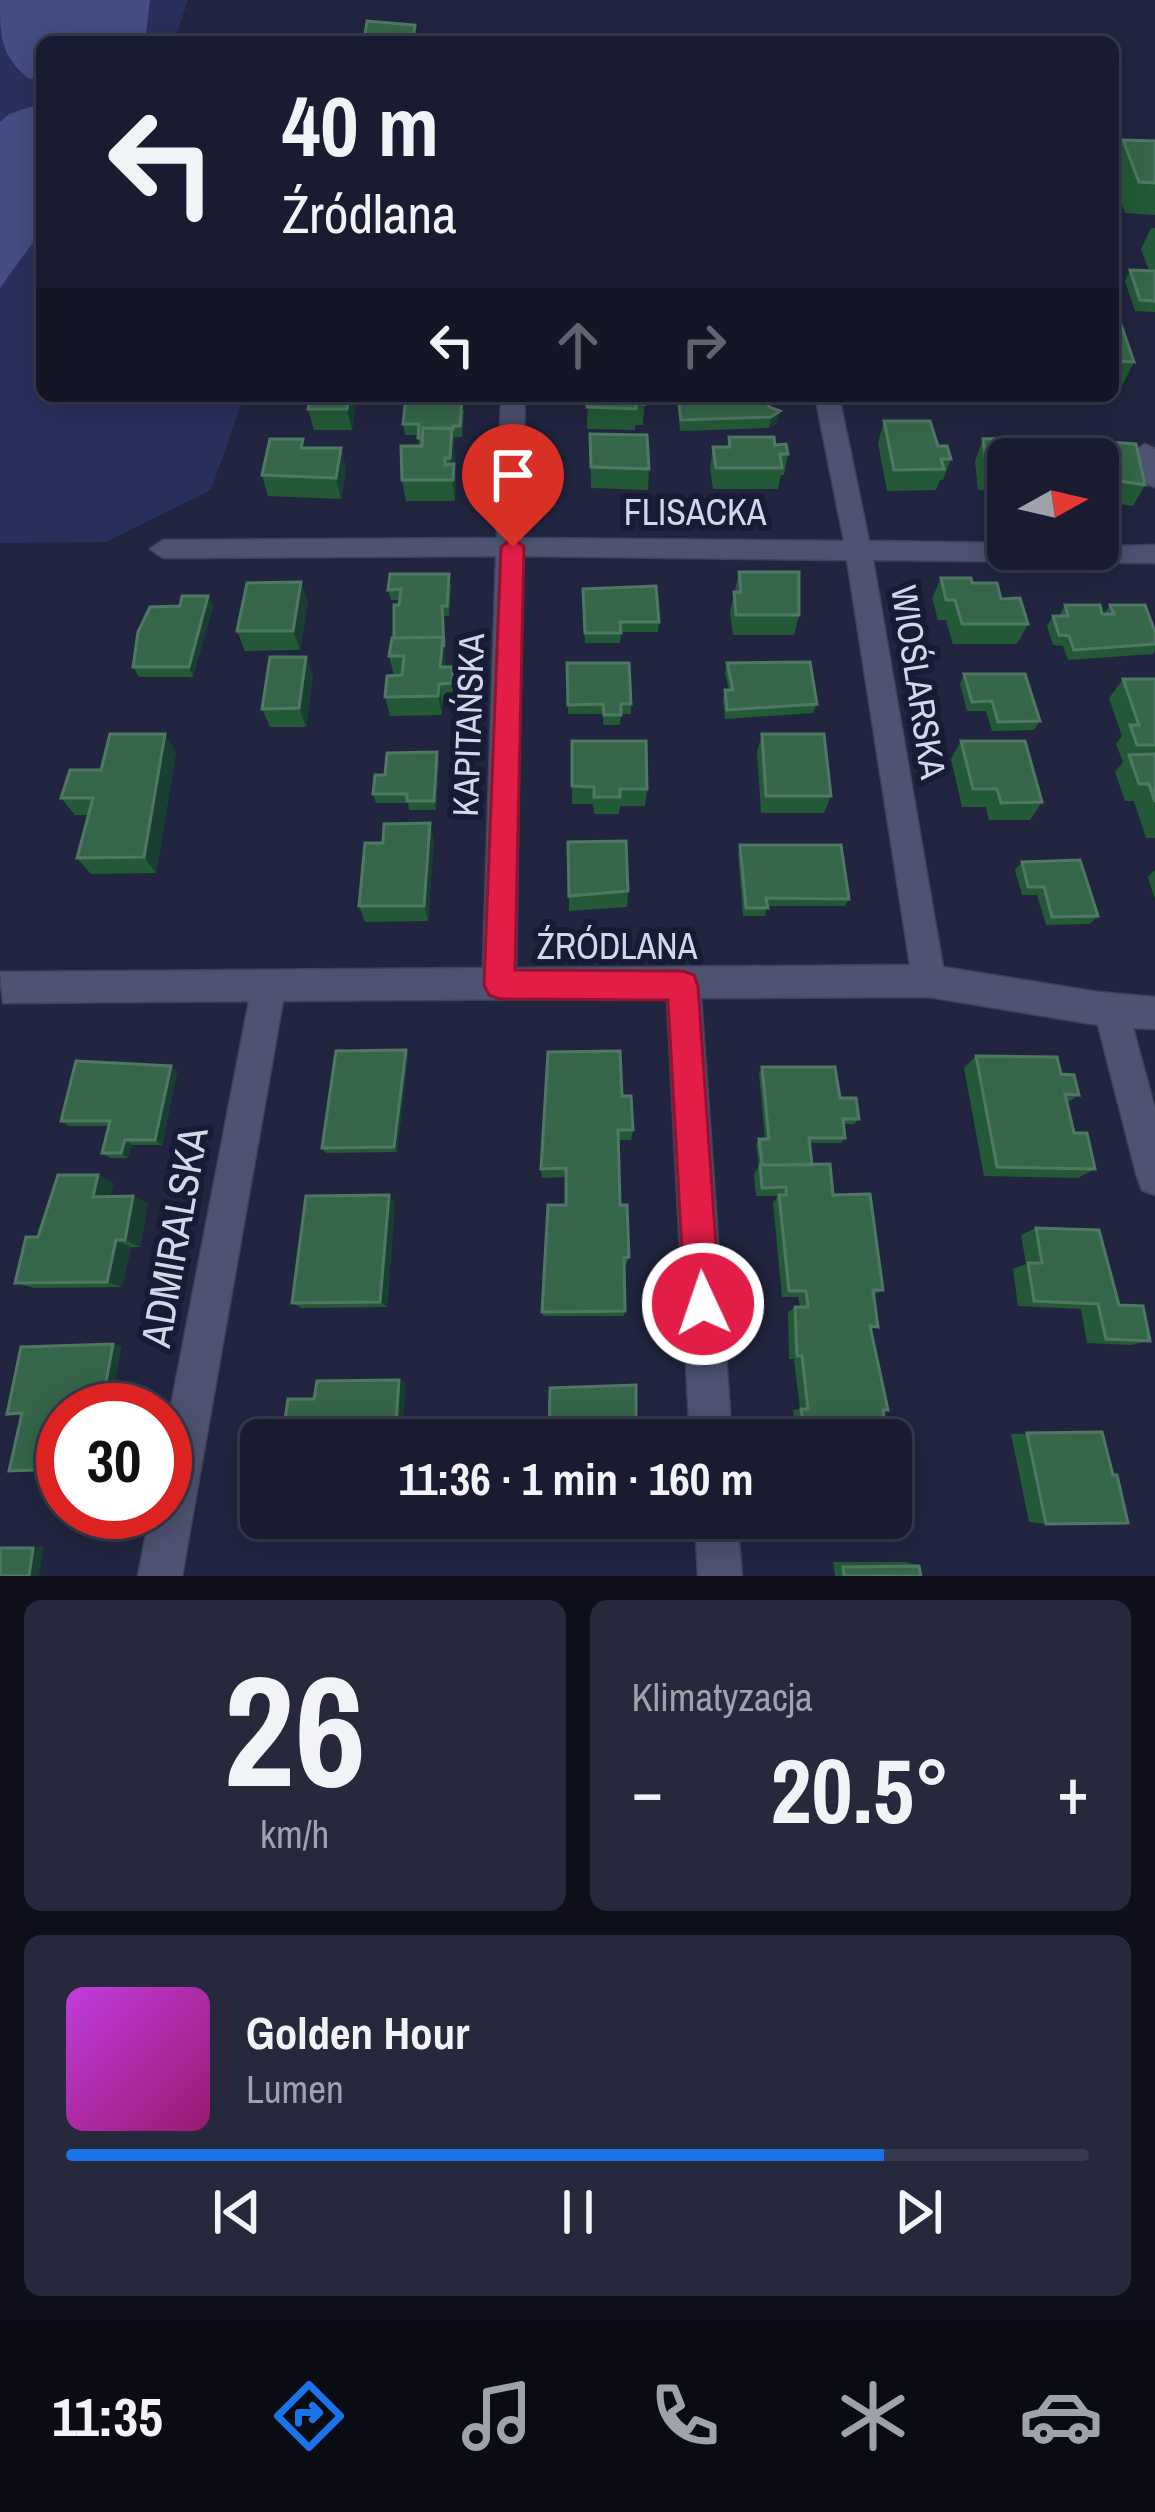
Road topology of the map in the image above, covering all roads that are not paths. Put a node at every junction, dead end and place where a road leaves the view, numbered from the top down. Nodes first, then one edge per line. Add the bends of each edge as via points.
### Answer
1 (1119, 155) edge
2 (1155, 157) edge
3 (513, 402) edge
4 (828, 402) edge
5 (1144, 452) dead end
6 (1155, 478) edge
7 (513, 547) junction
8 (163, 549) dead end
9 (858, 549) junction
10 (1155, 554) edge
11 (929, 981) junction
12 (500, 985) junction
13 (683, 986) junction
14 (3, 987) dead end
15 (269, 987) junction
16 (1112, 1012) junction
17 (1155, 1013) edge
18 (1155, 1177) edge
19 (710, 1419) edge
20 (717, 1539) edge
21 (160, 1576) edge
22 (720, 1576) edge

1 - 2 street
3 - 7 street, KAPITAŃSKA
4 - 9 street, WIOŚLARSKA
5 - 6 street
7 - 8 street, FLISACKA
7 - 9 street, FLISACKA
7 - 12 street, KAPITAŃSKA
9 - 10 street, FLISACKA
9 - 11 street, WIOŚLARSKA
11 - 13 street, ŹRÓDLANA
11 - 16 street, ŹRÓDLANA
12 - 13 street, ŹRÓDLANA
12 - 15 street, ŹRÓDLANA
13 - 19 street
14 - 15 street, ŹRÓDLANA
15 - 21 street, ADMIRALSKA
16 - 17 street, ŹRÓDLANA
16 - 18 street
20 - 22 street

